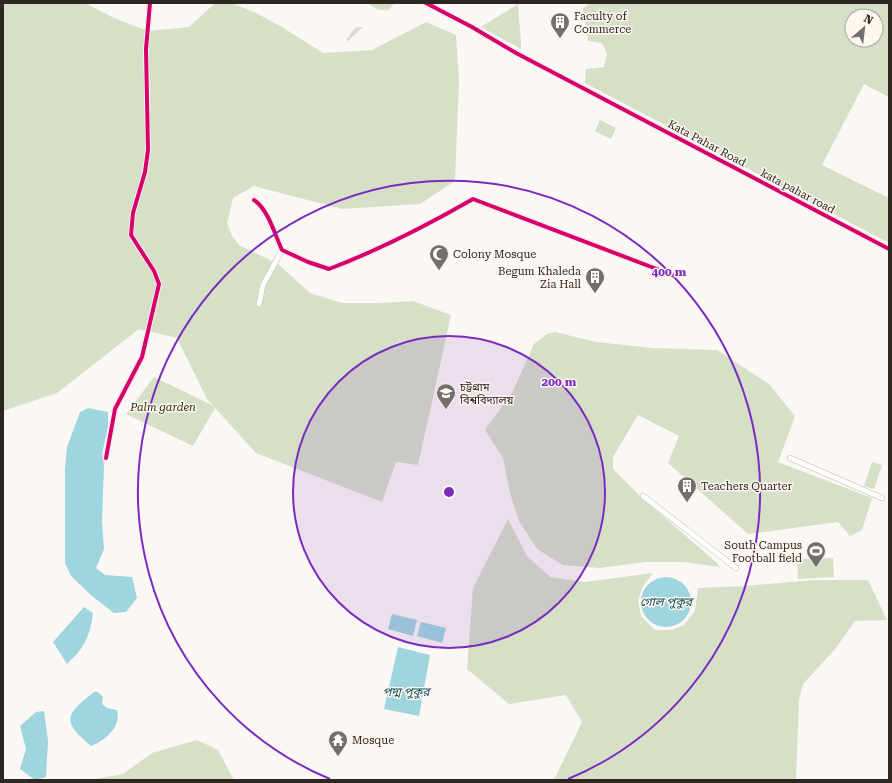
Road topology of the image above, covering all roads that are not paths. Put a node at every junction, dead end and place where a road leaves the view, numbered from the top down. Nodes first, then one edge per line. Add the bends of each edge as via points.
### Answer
1 (150, 3) edge
2 (426, 3) edge
3 (664, 130) joint
4 (254, 200) dead end
5 (889, 249) edge
6 (282, 250) junction
7 (675, 276) dead end
8 (259, 304) dead end
9 (106, 458) dead end
10 (790, 458) dead end
11 (643, 496) dead end
12 (882, 498) dead end
13 (736, 568) dead end

1 - 9 street via 146,49 148,150 145,172 133,213 131,235 154,271 159,284 142,358 115,409
2 - 3 street, kata pahar road
3 - 5 street, Kata Pahar Road
4 - 6 street via 265,212
6 - 7 street via 329,269 384,247 473,199
6 - 8 street via 263,285
10 - 12 street
11 - 13 street

